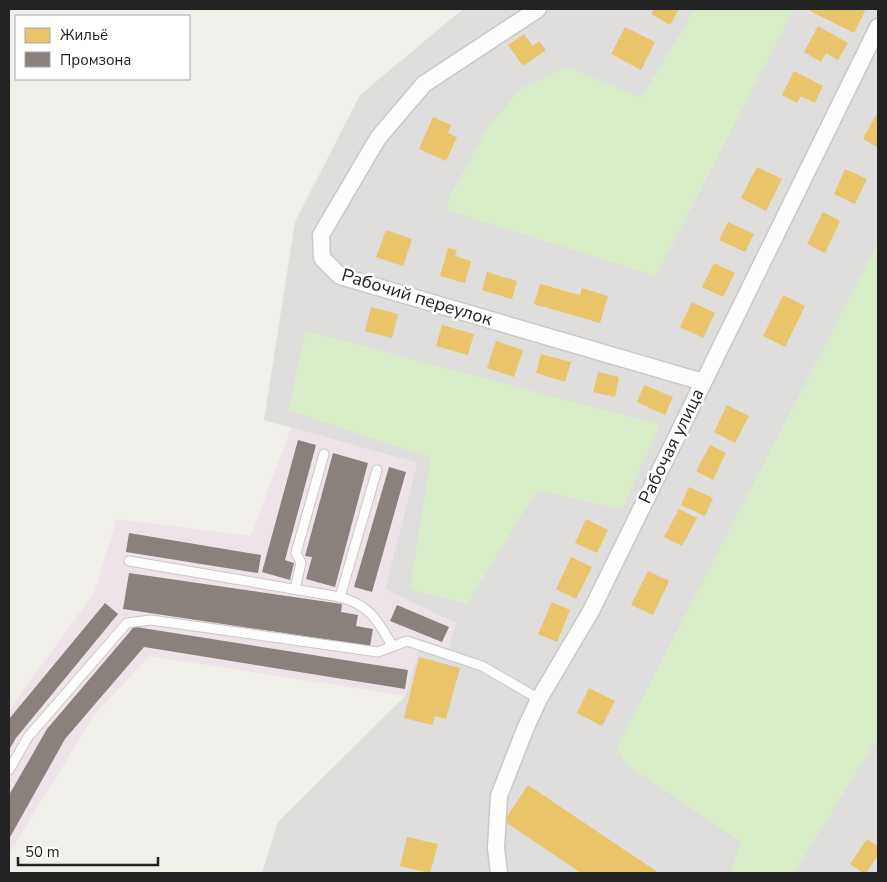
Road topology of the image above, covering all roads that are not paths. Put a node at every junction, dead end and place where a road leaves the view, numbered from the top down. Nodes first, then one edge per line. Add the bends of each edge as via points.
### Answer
1 (538, 9) edge
2 (878, 27) edge
3 (703, 382) junction
4 (324, 454) dead end
5 (377, 470) dead end
6 (130, 561) dead end
7 (295, 589) junction
8 (340, 597) junction
9 (393, 647) junction
10 (539, 699) junction
11 (9, 770) edge
12 (499, 873) edge

1 - 3 street, Рабочий переулок via 418,90 378,138 321,235 322,258 340,276
2 - 3 street, Рабочая улица
3 - 10 street, Рабочая улица via 591,611
4 - 7 lane via 296,553 301,563
5 - 8 lane
6 - 7 lane
7 - 8 lane
8 - 9 lane via 356,602 375,618
9 - 10 lane via 407,641 482,666
9 - 11 lane via 378,652 151,620 127,623 28,737
10 - 12 street, Рабочая улица via 499,796 496,848

